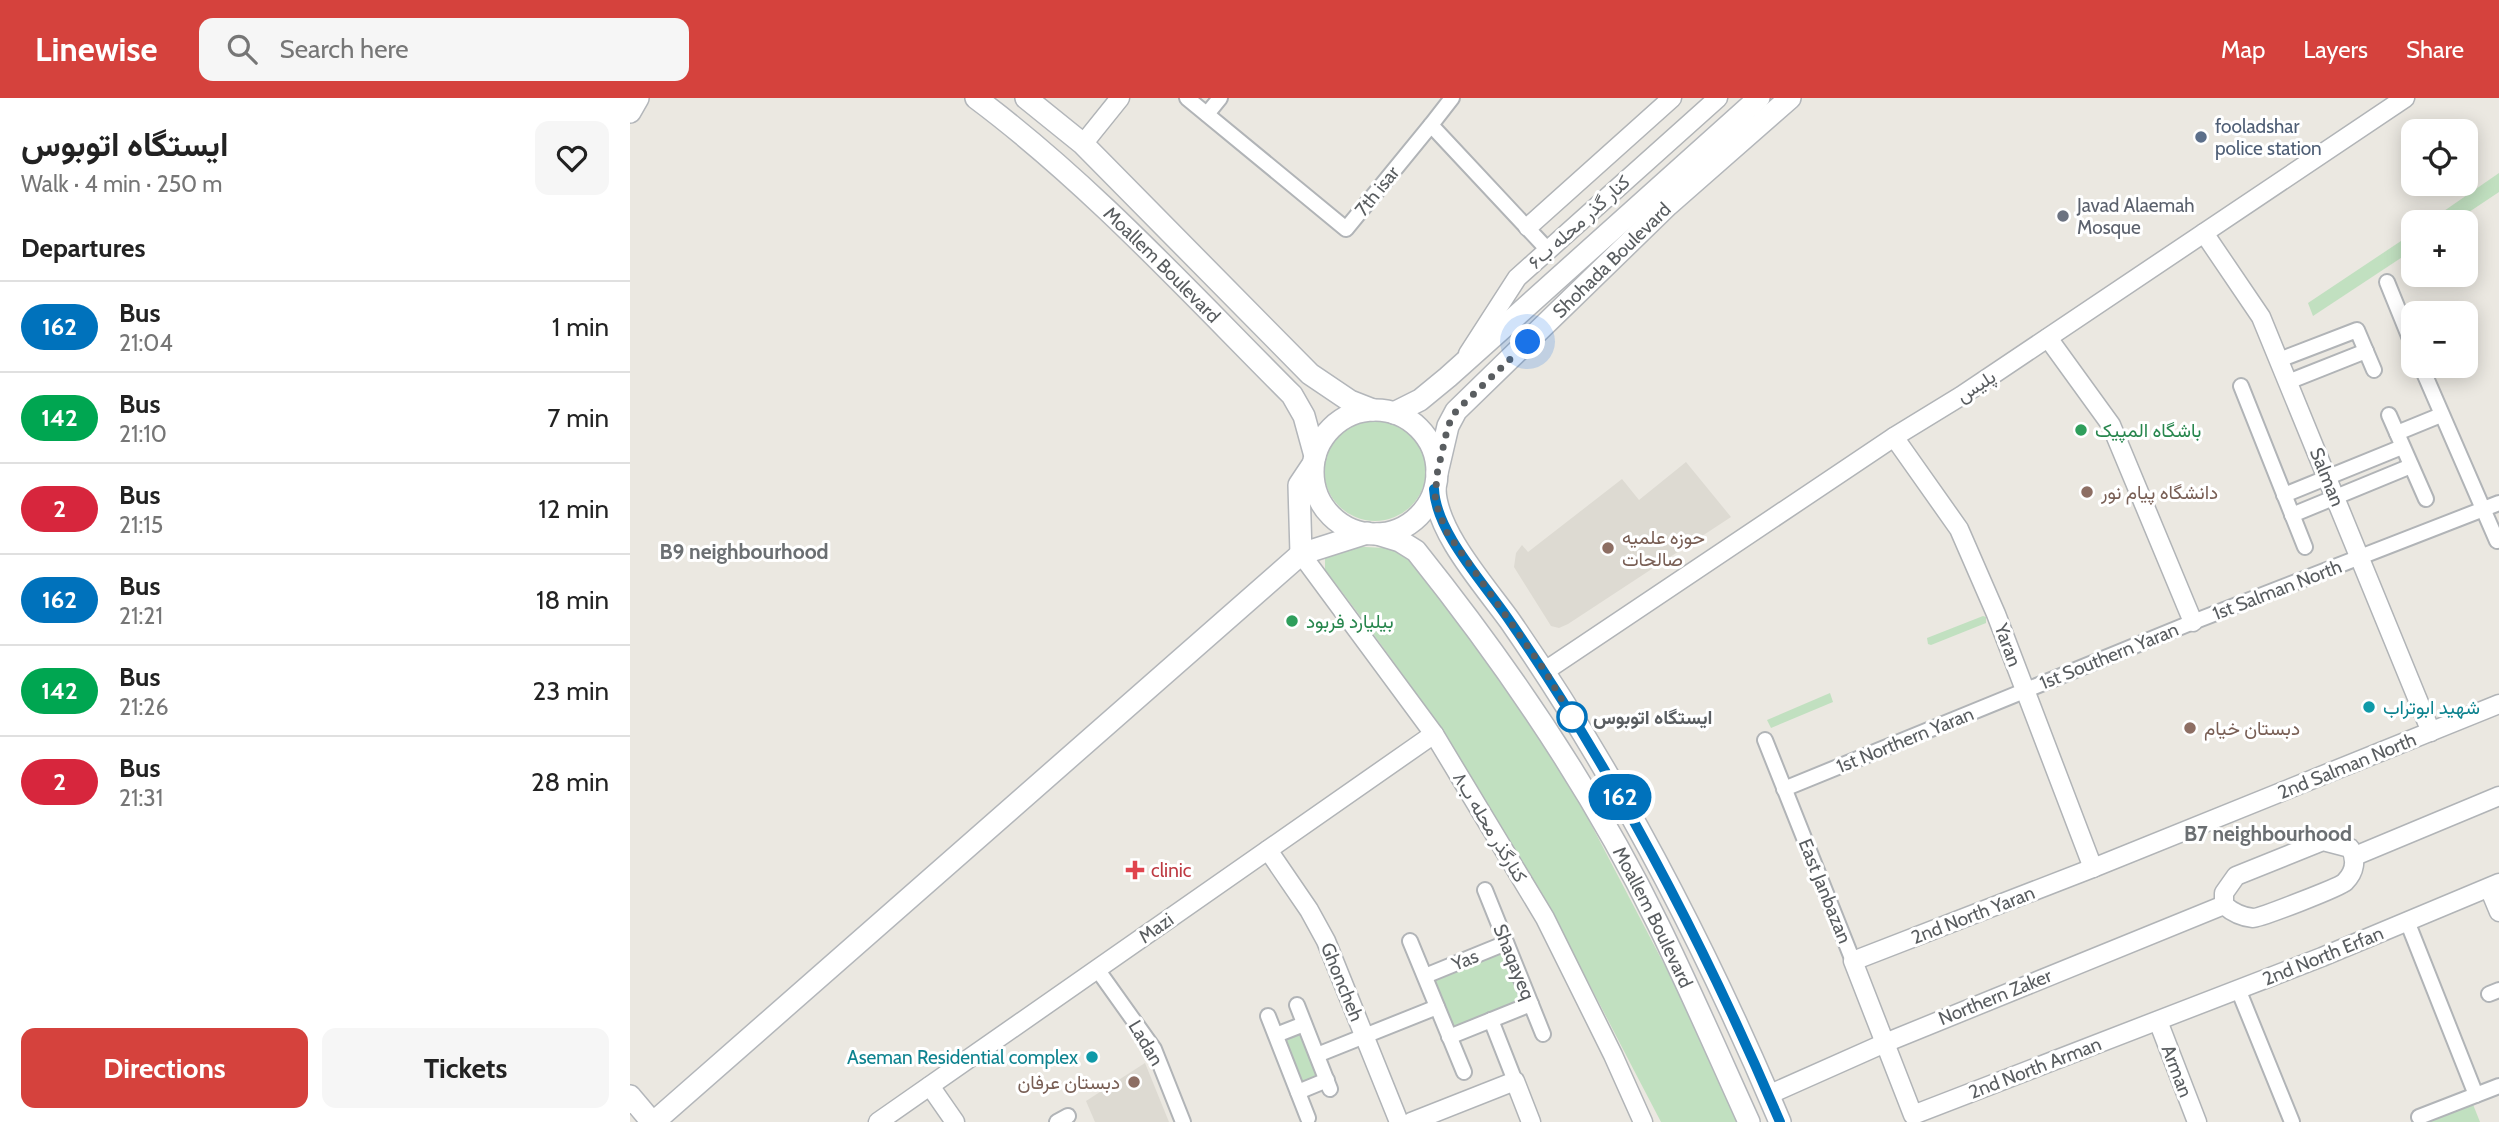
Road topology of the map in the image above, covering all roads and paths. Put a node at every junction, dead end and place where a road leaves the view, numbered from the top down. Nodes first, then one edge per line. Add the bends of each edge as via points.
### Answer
1 (638, 98) edge
2 (976, 98) edge
3 (1026, 98) edge
4 (1120, 98) edge
5 (1188, 98) edge
6 (1220, 98) edge
7 (1452, 98) edge
8 (1672, 98) edge
9 (1718, 98) edge
10 (1759, 98) edge
11 (1790, 98) edge
12 (2405, 98) edge
13 (630, 111) edge
14 (1207, 114) junction
15 (1431, 125) junction
16 (1083, 144) junction
17 (1528, 227) junction
18 (2204, 233) junction
19 (1547, 249) junction
20 (2387, 282) dead end
21 (2401, 316) edge
22 (2048, 338) junction
23 (2366, 351) junction
24 (2279, 360) junction
25 (2374, 370) dead end
26 (1455, 371) junction
27 (1310, 374) junction
28 (2426, 378) edge
29 (2288, 382) junction
30 (2241, 386) dead end
31 (1292, 395) junction
32 (1467, 400) junction
33 (1373, 410) junction
34 (1394, 413) junction
35 (2389, 415) dead end
36 (2441, 415) junction
37 (2396, 433) junction
38 (1894, 437) junction
39 (2402, 447) junction
40 (1314, 460) junction
41 (2411, 466) junction
42 (2328, 478) junction
43 (1436, 481) junction
44 (2284, 495) junction
45 (2336, 496) junction
46 (2426, 499) dead end
47 (2499, 503) edge
48 (2483, 510) junction
49 (2292, 515) junction
50 (1372, 534) junction
51 (2497, 541) dead end
52 (2305, 547) dead end
53 (1301, 554) junction
54 (2361, 559) junction
55 (1481, 579) junction
56 (1455, 599) junction
57 (2193, 622) junction
58 (1545, 671) junction
59 (2025, 691) junction
60 (2499, 704) edge
61 (2431, 732) junction
62 (1434, 734) junction
63 (1765, 740) dead end
64 (1784, 789) junction
65 (2499, 796) edge
66 (1268, 850) junction
67 (2355, 856) junction
68 (2093, 868) junction
69 (2494, 886) edge
70 (1485, 890) dead end
71 (2224, 905) junction
72 (2499, 912) edge
73 (2407, 921) junction
74 (1410, 941) dead end
75 (1506, 943) junction
76 (1853, 961) junction
77 (1097, 969) junction
78 (1425, 976) junction
79 (2238, 989) junction
80 (1531, 1004) junction
81 (1297, 1005) dead end
82 (1437, 1007) junction
83 (1268, 1016) dead end
84 (1491, 1020) junction
85 (2158, 1021) junction
86 (1304, 1024) junction
87 (1543, 1034) dead end
88 (1276, 1035) junction
89 (1364, 1036) junction
90 (1450, 1037) junction
91 (1885, 1043) junction
92 (1317, 1055) junction
93 (1464, 1072) dead end
94 (1515, 1081) junction
95 (930, 1086) junction
96 (2499, 1086) edge
97 (1298, 1092) junction
98 (1768, 1095) junction
99 (2476, 1095) junction
100 (630, 1096) edge
101 (2418, 1117) dead end
102 (1308, 1118) dead end
103 (1915, 1119) edge
104 (653, 1122) edge
105 (878, 1122) edge
106 (955, 1122) edge
107 (1183, 1122) edge
108 (1398, 1122) edge
109 (1411, 1122) edge
110 (1531, 1122) edge
111 (1643, 1122) edge
112 (1749, 1122) edge
113 (1780, 1122) edge
114 (2197, 1122) edge
115 (2292, 1122) edge

1 - 13 main road
2 - 31 main road, Moallem Boulevard via 1110,214
3 - 16 main road, Moallem Boulevard
4 - 16 street
5 - 14 street, 7th isar
6 - 14 street
7 - 15 street
8 - 17 street
9 - 19 street, کنار گذر محله ب۶
10 - 26 main road, Shohada Boulevard
11 - 32 main road, Shohada Boulevard via 1668,205
12 - 18 street, پلیس
14 - 15 street, 7th isar via 1346,229
15 - 17 street
16 - 27 main road, Moallem Boulevard
17 - 19 street
18 - 22 street, پلیس
18 - 24 street, Salman via 2261,317
19 - 26 street, کنار گذر محله ب۶ via 1517,278
20 - 21 street
22 - 38 street, پلیس
22 - 57 street via 2111,425
23 - 24 street via 2357,330
23 - 25 street
23 - 29 street
24 - 29 street, Salman
26 - 32 main road
26 - 34 main road, Shohada Boulevard via 1420,400
27 - 31 main road via 1307,384
27 - 33 main road, Moallem Boulevard via 1350,401
28 - 36 street
29 - 42 street, Salman
30 - 44 street
31 - 40 main road, Moallem Boulevard via 1304,416
32 - 43 main road, Shohada Boulevard via 1448,426
33 - 34 main road
33 - 40 main road via 1357,412 1330,428
34 - 43 main road via 1425,436 1435,458
35 - 37 street
36 - 37 street
36 - 48 street
37 - 39 street
38 - 58 street, پلیس
38 - 59 street, Yaran via 1959,529
39 - 41 street
39 - 42 street
40 - 50 main road via 1314,483 1332,517 1348,528
40 - 53 main road via 1299,485
41 - 45 street
41 - 46 street
42 - 44 street
42 - 45 street, Salman
43 - 50 main road via 1419,516 1399,528
43 - 55 main road, Moallem Boulevard via 1435,501 1446,531
44 - 49 street
45 - 49 street
45 - 54 street, Salman
47 - 48 street, 1st Salman North
48 - 51 street
48 - 54 street, 1st Salman North
49 - 52 street
50 - 53 main road
50 - 56 main road, Moallem Boulevard via 1400,541 1416,551
53 - 62 street, کنارگذر محله ب۸
53 - 104 main road
54 - 57 street, 1st Salman North
54 - 61 street, Salman
55 - 56 main road via 1459,583
55 - 58 main road, Moallem Boulevard
56 - 112 main road, Moallem Boulevard via 1544,726 1614,842 1658,923
57 - 59 street, 1st Southern Yaran
58 - 98 main road, Moallem Boulevard via 1604,767 1685,917
59 - 64 street, 1st Northern Yaran
59 - 68 street, Yaran
60 - 61 street, 2nd Salman North
61 - 68 street, 2nd Salman North
62 - 66 street, Mazi
62 - 111 street, کنارگذر محله ب۸ via 1545,918
63 - 64 street, East Janbazan
64 - 76 street, East Janbazan
65 - 67 street
66 - 77 street, Mazi
66 - 89 street, Ghoncheh via 1326,941
67 - 71 street via 2343,884 2256,918
67 - 71 street via 2350,848 2323,841 2236,876 2224,893
68 - 76 street, 2nd North Yaran
69 - 72 street
69 - 73 street, 2nd North Erfan
70 - 75 street, Shaqayeq
71 - 91 street, Northern Zaker
73 - 79 street, 2nd North Erfan
73 - 99 street
74 - 78 street
75 - 78 street, Yas
75 - 80 street, Shaqayeq
76 - 91 street, East Janbazan
77 - 95 street, Mazi
77 - 107 street, Ladan via 1154,1049
78 - 82 street
79 - 85 street, 2nd North Erfan
79 - 115 street
80 - 84 street
80 - 87 street, Shaqayeq
81 - 86 street
82 - 89 street
82 - 90 street
83 - 88 street
84 - 90 street
84 - 94 street
85 - 103 street, 2nd North Arman
85 - 114 street, Arman
86 - 88 street
86 - 92 street
88 - 97 street
89 - 92 street
89 - 108 street, Ghoncheh
90 - 93 street
91 - 98 street, Northern Zaker
91 - 103 street, East Janbazan
92 - 97 street via 1328,1085
94 - 109 street
94 - 110 street
95 - 105 street, Mazi
95 - 106 street
96 - 99 street
97 - 102 street
98 - 113 main road, Moallem Boulevard
99 - 101 street
100 - 104 main road

